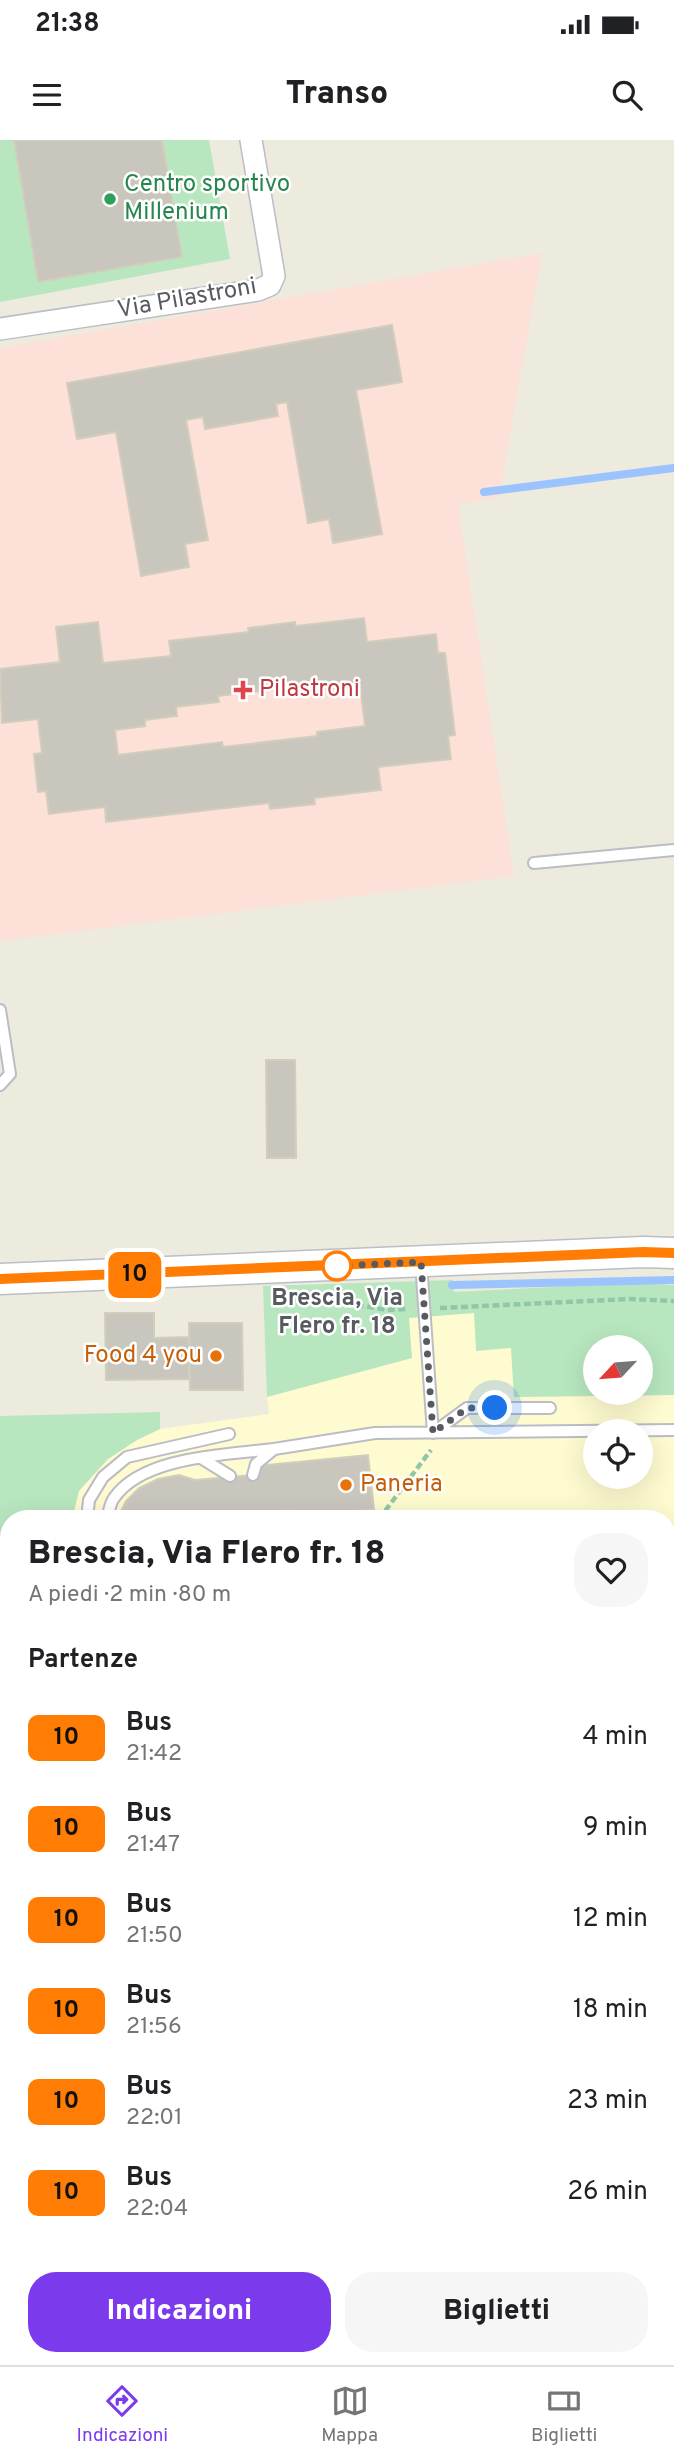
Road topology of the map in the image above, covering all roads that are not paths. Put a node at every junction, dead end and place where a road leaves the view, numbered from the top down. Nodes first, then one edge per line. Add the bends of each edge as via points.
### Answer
1 (251, 140) edge
2 (0, 329) edge
3 (674, 850) edge
4 (534, 863) dead end
5 (0, 1010) edge
6 (0, 1085) edge
7 (674, 1253) edge
8 (421, 1268) junction
9 (0, 1279) edge
10 (550, 1408) dead end
11 (674, 1430) edge
12 (433, 1433) junction
13 (229, 1434) dead end
14 (274, 1449) junction
15 (201, 1458) junction
16 (253, 1475) dead end
17 (230, 1476) dead end
18 (88, 1510) edge
19 (109, 1510) edge

1 - 2 street, Via Pilastroni via 274,276 270,285
3 - 4 lane
5 - 6 lane via 10,1074
7 - 8 street
8 - 9 street
8 - 12 lane
10 - 12 lane via 467,1408
11 - 12 lane
12 - 14 lane via 375,1433
13 - 18 lane via 127,1457 103,1478
14 - 15 lane
14 - 16 lane via 256,1464
15 - 17 lane
15 - 19 lane via 134,1477 112,1499

